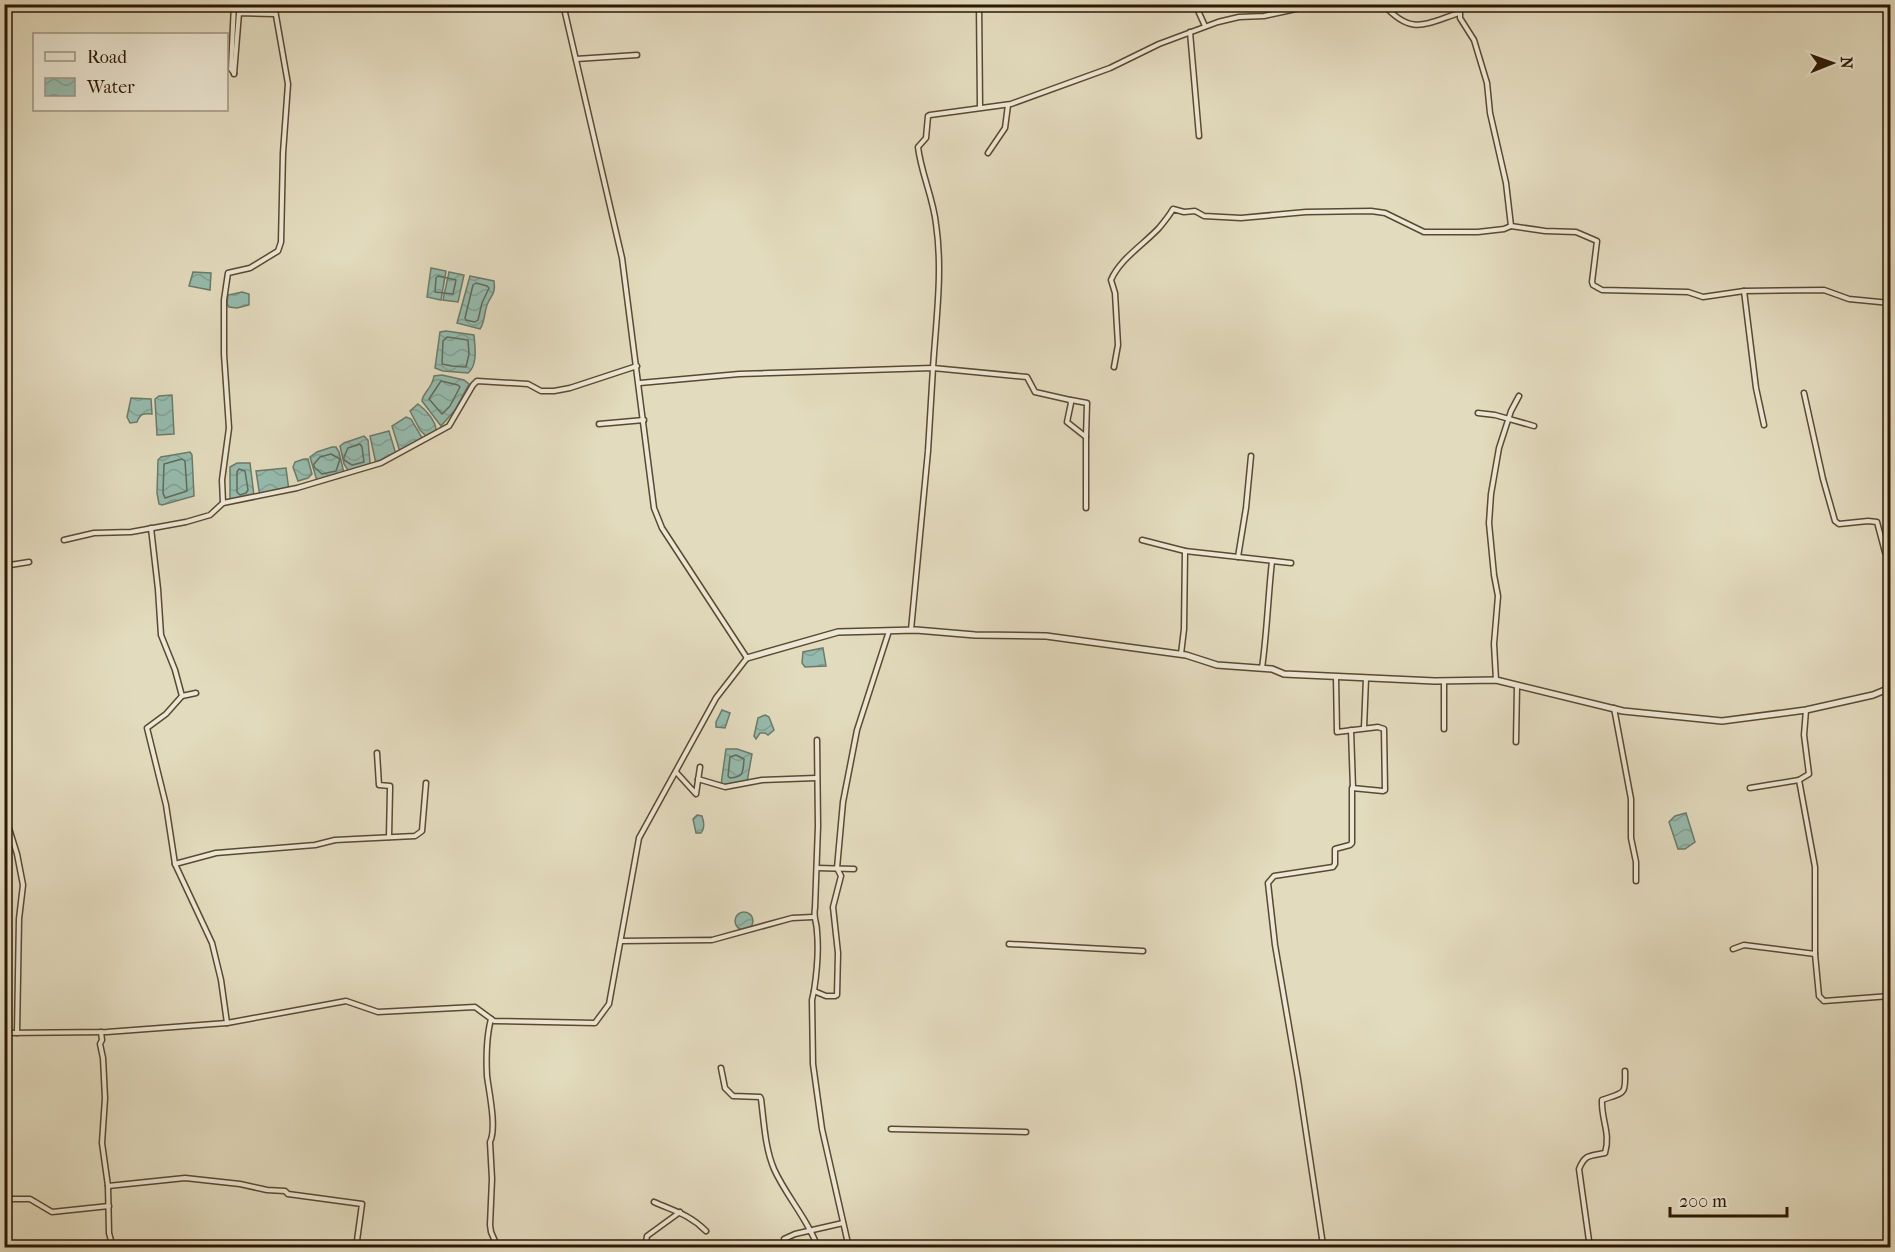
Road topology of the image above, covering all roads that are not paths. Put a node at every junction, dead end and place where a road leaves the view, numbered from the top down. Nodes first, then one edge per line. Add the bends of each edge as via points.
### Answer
1 (234, 4) edge
2 (274, 4) edge
3 (562, 4) edge
4 (979, 4) edge
5 (1195, 4) edge
6 (1318, 4) edge
7 (1383, 4) edge
8 (1463, 4) edge
9 (1460, 13) junction
10 (275, 14) junction
11 (1205, 26) junction
12 (1190, 32) junction
13 (637, 55) dead end
14 (576, 59) junction
15 (1008, 105) junction
16 (980, 108) junction
17 (1199, 136) dead end
18 (988, 153) dead end
19 (1511, 226) junction
20 (1744, 291) junction
21 (1890, 303) edge
22 (637, 366) junction
23 (1114, 367) dead end
24 (933, 368) junction
25 (640, 383) junction
26 (1804, 393) dead end
27 (1519, 396) dead end
28 (1070, 400) junction
29 (1478, 413) dead end
30 (1508, 419) junction
31 (644, 420) junction
32 (599, 424) dead end
33 (1764, 425) dead end
34 (1534, 426) dead end
35 (1086, 437) junction
36 (1251, 456) dead end
37 (224, 503) junction
38 (1086, 508) dead end
39 (151, 528) junction
40 (64, 540) dead end
41 (1142, 540) dead end
42 (1185, 551) junction
43 (1238, 557) junction
44 (1272, 561) junction
45 (1890, 561) edge
46 (29, 562) dead end
47 (1291, 563) dead end
48 (4, 566) edge
49 (911, 630) junction
50 (889, 631) junction
51 (1181, 655) junction
52 (747, 658) junction
53 (1262, 668) junction
54 (1336, 677) junction
55 (1366, 677) junction
56 (1496, 680) junction
57 (1444, 681) junction
58 (1517, 685) junction
59 (1890, 688) edge
60 (196, 693) dead end
61 (182, 696) junction
62 (1614, 708) junction
63 (1806, 710) junction
64 (1364, 728) junction
65 (1444, 729) dead end
66 (1351, 730) junction
67 (817, 740) dead end
68 (1516, 742) dead end
69 (377, 753) dead end
70 (699, 767) dead end
71 (676, 772) junction
72 (816, 778) junction
73 (698, 779) junction
74 (1799, 780) junction
75 (426, 783) dead end
76 (1353, 788) junction
77 (1750, 788) dead end
78 (4, 812) edge
79 (389, 837) junction
80 (175, 864) junction
81 (817, 868) junction
82 (837, 868) junction
83 (854, 869) dead end
84 (1636, 881) dead end
85 (813, 917) junction
86 (621, 941) junction
87 (1009, 944) dead end
88 (1733, 949) dead end
89 (1143, 951) dead end
90 (1815, 954) junction
91 (814, 991) junction
92 (1890, 996) edge
93 (491, 1019) junction
94 (227, 1023) junction
95 (101, 1032) junction
96 (4, 1033) edge
97 (17, 1033) junction
98 (721, 1068) dead end
99 (1625, 1071) dead end
100 (891, 1129) dead end
101 (1026, 1132) dead end
102 (108, 1186) junction
103 (4, 1199) edge
104 (654, 1202) dead end
105 (109, 1206) junction
106 (680, 1212) junction
107 (843, 1222) junction
108 (810, 1230) junction
109 (706, 1231) dead end
110 (1332, 1247) edge
111 (1590, 1247) edge
112 (113, 1248) edge
113 (356, 1248) edge
114 (498, 1248) edge
115 (645, 1248) edge
116 (784, 1248) edge
117 (818, 1248) edge
118 (849, 1248) edge
119 (1442, 1248) edge
120 (1564, 1248) edge
121 (1655, 1248) edge

1 - 10 street via 234,74 239,13
2 - 10 street
3 - 14 street
4 - 16 street
5 - 11 street
6 - 11 street
7 - 9 street via 1399,20 1411,25
8 - 9 street
9 - 19 street via 1484,68
10 - 37 street via 288,84 281,242 278,251 226,277 224,354 229,428 222,480
11 - 12 street
12 - 15 street via 1110,68
12 - 17 street
13 - 14 street
14 - 22 street via 622,258
15 - 16 street
15 - 18 street via 1005,128
16 - 24 street via 929,115 926,138 918,147 933,201 939,245
19 - 20 street via 1576,232 1597,241 1592,282 1602,290 1688,292 1701,297
19 - 23 street via 1478,232 1424,232 1371,211 1240,218 1173,209 1111,280 1118,345
20 - 21 street via 1824,290 1849,299
20 - 33 street
22 - 25 street
22 - 37 street via 554,391 541,392 528,384 477,381 449,426 381,463 297,488
24 - 25 street via 739,374
24 - 28 street via 1027,377 1039,393
24 - 49 street
25 - 31 street
26 - 45 street via 1835,521 1877,522
27 - 30 street
28 - 35 street via 1067,422
28 - 35 street via 1087,404
29 - 30 street
30 - 34 street
30 - 56 street via 1499,448 1489,523 1498,596
31 - 32 street
31 - 52 street via 654,508 662,528
35 - 38 street
36 - 43 street
37 - 39 street via 210,515
39 - 40 street
39 - 61 street via 161,634
41 - 42 street
42 - 43 street
42 - 51 street
43 - 44 street
44 - 47 street
44 - 53 street
46 - 48 street
49 - 50 street
49 - 51 street via 1046,636
50 - 52 street via 838,632
50 - 82 street via 857,730 843,802
51 - 53 street via 1218,665
52 - 71 street via 716,698
53 - 54 street via 1284,674
54 - 55 street
54 - 66 street via 1337,732
55 - 57 street
55 - 64 street
56 - 57 street
56 - 58 street
57 - 65 street
58 - 62 street
58 - 68 street
59 - 63 street via 1873,696
60 - 61 street
61 - 80 street via 147,728 166,805
62 - 63 street via 1722,721
62 - 84 street via 1631,799
63 - 74 street via 1804,735 1809,774
64 - 66 street
64 - 76 street via 1384,729 1385,790
66 - 76 street
67 - 72 street
69 - 79 street via 379,785 390,786
70 - 73 street
71 - 73 street via 696,794
71 - 86 street via 639,838
72 - 73 street via 762,780 725,787
72 - 81 street
74 - 77 street
74 - 90 street via 1815,867
75 - 79 street via 422,831 415,836
76 - 110 street via 1352,843 1335,849 1334,866 1274,876 1268,883 1323,1245
78 - 97 street via 23,885
79 - 80 street via 216,853
80 - 94 street via 212,943
81 - 82 street
81 - 85 street
82 - 83 street
82 - 91 street via 841,876 832,907 838,954 837,995
85 - 86 street via 792,918 712,940
85 - 91 street via 819,963
86 - 93 street via 609,1004 595,1023
87 - 89 street
88 - 90 street via 1744,945
90 - 92 street via 1819,996 1824,1002
91 - 107 street via 813,1064 822,1129
93 - 94 street via 475,1007 378,1012 346,1001
93 - 114 street via 486,1037 493,1136 490,1225
94 - 95 street
95 - 97 street
95 - 102 street via 105,1098 102,1143
96 - 97 street
98 - 108 street via 725,1088 733,1096 760,1097 775,1170
99 - 111 street via 1626,1088 1602,1100 1608,1143 1605,1152 1587,1156 1579,1169
100 - 101 street
102 - 105 street
102 - 113 street via 184,1178 362,1204
103 - 105 street via 30,1199 52,1212
104 - 106 street
105 - 112 street
106 - 109 street
106 - 115 street via 647,1236
107 - 108 street
107 - 118 street
108 - 116 street via 784,1239
108 - 117 street
110 - 119 street
111 - 120 street
111 - 121 street

